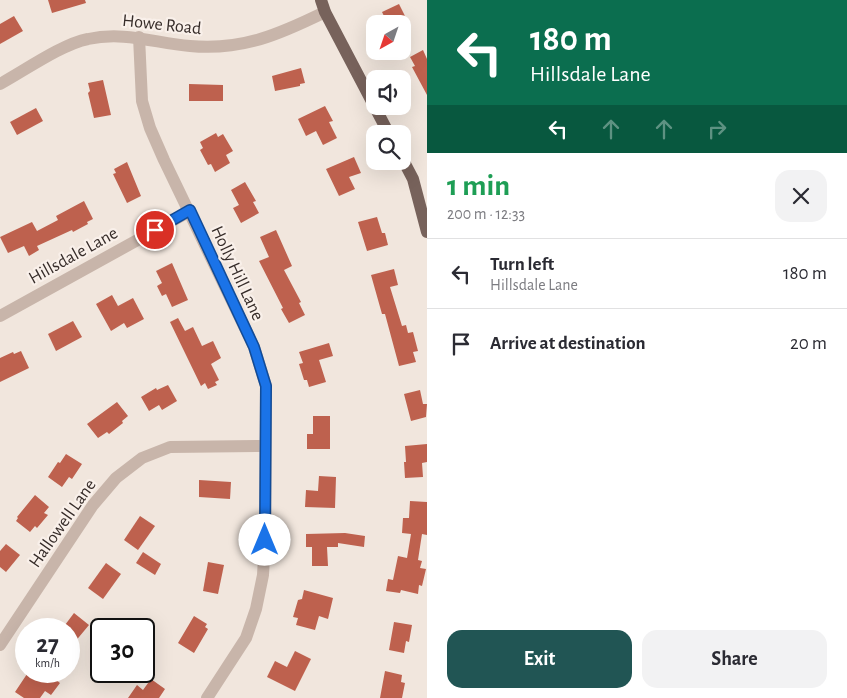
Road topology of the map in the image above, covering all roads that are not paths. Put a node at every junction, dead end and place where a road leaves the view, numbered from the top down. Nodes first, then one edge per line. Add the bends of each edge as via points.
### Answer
1 (323, 6) edge
2 (139, 37) junction
3 (0, 84) edge
4 (384, 125) edge
5 (408, 170) edge
6 (190, 210) junction
7 (427, 232) edge
8 (0, 316) edge
9 (265, 446) junction
10 (0, 645) edge
11 (207, 698) edge

1 - 2 street, Howe Road via 284,32 262,40 212,47
1 - 4 main road
2 - 3 street, Howe Road via 103,37 71,44
2 - 6 street, Holly Hill Lane via 142,101 150,128
5 - 7 main road
6 - 8 street, Hillsdale Lane
6 - 9 street, Holly Hill Lane via 254,347 266,386
9 - 10 street, Hallowell Lane via 170,447 142,458 116,478 93,505
9 - 11 street, Holly Hill Lane via 265,540 256,609 246,638

